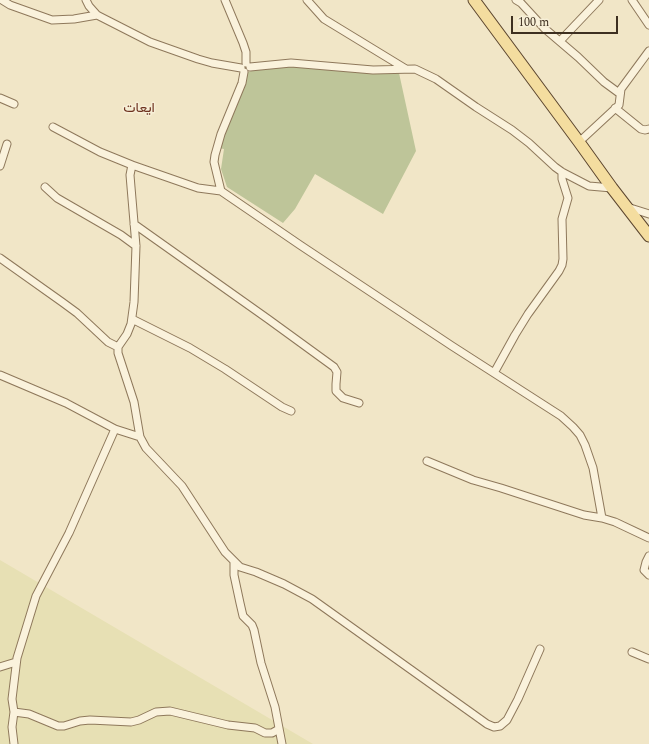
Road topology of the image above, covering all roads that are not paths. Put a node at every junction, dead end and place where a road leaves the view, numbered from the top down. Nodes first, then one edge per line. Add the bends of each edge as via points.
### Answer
1 (2, 0) edge
2 (86, 0) edge
3 (225, 0) edge
4 (307, 0) edge
5 (474, 0) edge
6 (516, 0) edge
7 (599, 0) edge
8 (632, 0) edge
9 (98, 15) junction
10 (649, 25) edge
11 (560, 41) junction
12 (649, 51) edge
13 (245, 68) junction
14 (406, 69) junction
15 (620, 93) junction
16 (0, 98) edge
17 (14, 104) dead end
18 (615, 108) junction
19 (53, 127) dead end
20 (649, 129) edge
21 (580, 142) junction
22 (8, 144) dead end
23 (132, 165) junction
24 (0, 166) edge
25 (562, 172) junction
26 (45, 187) dead end
27 (612, 188) junction
28 (221, 191) junction
29 (627, 206) junction
30 (649, 214) edge
31 (134, 224) junction
32 (649, 236) edge
33 (136, 246) junction
34 (0, 258) edge
35 (132, 318) junction
36 (118, 348) junction
37 (494, 373) junction
38 (0, 375) edge
39 (359, 403) dead end
40 (291, 411) dead end
41 (115, 428) junction
42 (140, 437) junction
43 (427, 461) dead end
44 (602, 518) junction
45 (649, 538) edge
46 (649, 556) edge
47 (234, 562) junction
48 (649, 575) edge
49 (540, 649) dead end
50 (632, 652) dead end
51 (649, 659) edge
52 (16, 662) junction
53 (0, 667) edge
54 (14, 712) junction
55 (279, 730) junction
56 (14, 744) edge
57 (282, 744) edge

1 - 9 street via 52,20
2 - 9 street
3 - 13 street via 246,52
4 - 14 street via 324,19
5 - 21 main road
6 - 11 street
7 - 11 street
8 - 10 street
9 - 13 street via 167,49 212,63
11 - 15 street via 604,82
12 - 15 street via 624,83
13 - 14 street via 291,63 373,70
13 - 28 street via 242,83 215,155 214,162
14 - 25 street via 415,69 436,79 512,130
15 - 18 street via 620,103
16 - 17 street
18 - 20 street via 641,129
18 - 21 street
19 - 23 street via 100,152
21 - 27 main road
22 - 24 street
23 - 28 street via 198,188
23 - 31 street via 130,187
25 - 27 street via 589,186
25 - 37 street via 568,198 562,219 562,265 528,314
26 - 33 street via 57,198
27 - 29 main road
28 - 37 street
29 - 30 street
29 - 32 main road
31 - 33 street
31 - 39 street via 334,367 338,372 336,391 343,398
33 - 35 street
34 - 36 street via 62,302
35 - 36 street via 127,334
35 - 40 street via 190,348
36 - 42 street via 118,359 136,411
37 - 44 street via 561,416 580,435 593,468
38 - 41 street via 66,403
41 - 42 street
41 - 52 street via 69,533 36,596
42 - 47 street via 146,448 182,486
43 - 44 street via 472,480 584,515
44 - 45 street
46 - 48 street via 644,570
47 - 49 street via 240,567 296,589 494,727 507,720
47 - 55 street via 243,616 254,630
50 - 51 street
52 - 53 street
52 - 54 street via 12,699
54 - 55 street via 64,726 90,720 131,722 156,712 170,710 228,725 255,728 265,733
54 - 56 street
55 - 57 street

